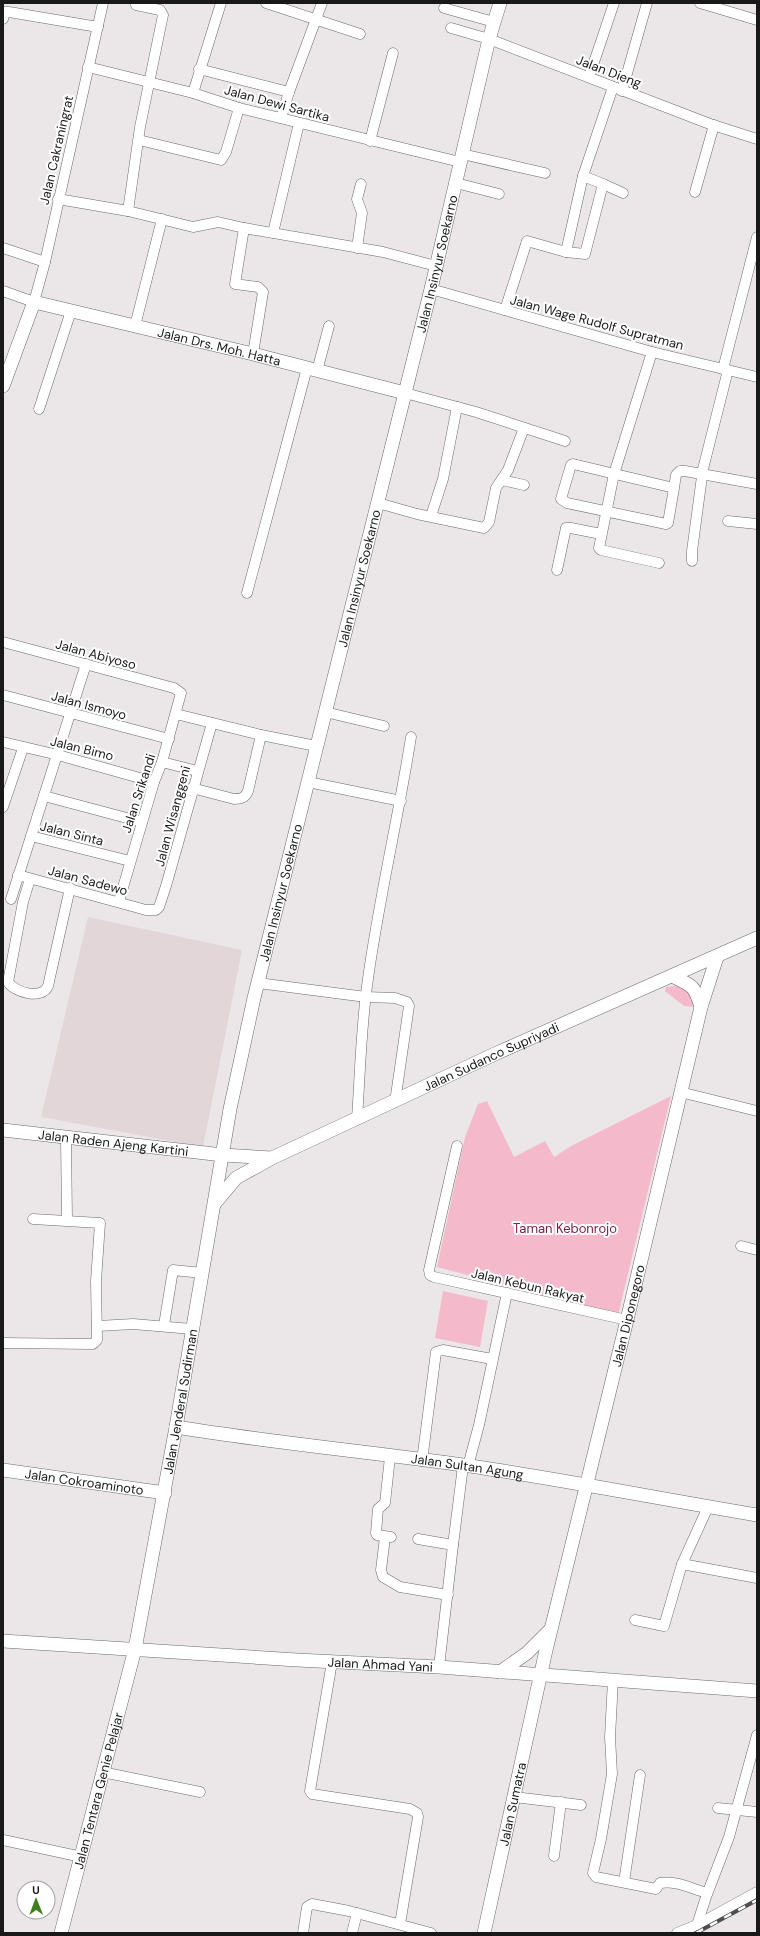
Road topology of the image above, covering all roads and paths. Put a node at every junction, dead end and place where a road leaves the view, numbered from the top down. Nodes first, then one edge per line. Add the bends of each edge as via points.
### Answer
1 (104, 3) edge
2 (221, 3) edge
3 (266, 3) edge
4 (322, 3) edge
5 (500, 3) edge
6 (614, 3) edge
7 (647, 3) edge
8 (700, 3) edge
9 (136, 5) dead end
10 (444, 8) dead end
11 (3, 19) edge
12 (317, 20) junction
13 (757, 20) edge
14 (494, 22) junction
15 (98, 27) junction
16 (451, 28) dead end
17 (360, 34) dead end
18 (489, 39) junction
19 (393, 53) dead end
20 (88, 67) junction
21 (199, 69) junction
22 (589, 77) junction
23 (149, 82) junction
24 (618, 89) junction
25 (289, 92) junction
26 (193, 93) junction
27 (239, 108) junction
28 (281, 118) junction
29 (299, 123) junction
30 (714, 125) junction
31 (757, 139) edge
32 (139, 140) junction
33 (370, 141) junction
34 (461, 158) junction
35 (545, 173) dead end
36 (583, 176) junction
37 (456, 182) junction
38 (361, 184) dead end
39 (603, 184) junction
40 (695, 192) dead end
41 (623, 193) dead end
42 (499, 194) dead end
43 (58, 199) junction
44 (128, 212) junction
45 (162, 218) junction
46 (244, 228) junction
47 (273, 234) junction
48 (757, 237) edge
49 (3, 248) edge
50 (357, 248) junction
51 (566, 252) junction
52 (45, 262) junction
53 (436, 266) junction
54 (431, 289) junction
55 (3, 291) edge
56 (34, 302) junction
57 (505, 310) junction
58 (71, 311) junction
59 (135, 326) junction
60 (329, 326) dead end
61 (652, 352) junction
62 (253, 354) junction
63 (312, 369) junction
64 (725, 369) junction
65 (757, 377) edge
66 (3, 386) edge
67 (405, 393) junction
68 (457, 408) junction
69 (39, 410) dead end
70 (524, 428) junction
71 (565, 440) dead end
72 (704, 468) junction
73 (614, 474) junction
74 (502, 480) junction
75 (757, 484) edge
76 (524, 485) dead end
77 (674, 488) junction
78 (378, 503) junction
79 (606, 512) junction
80 (431, 516) junction
81 (728, 521) dead end
82 (757, 524) edge
83 (601, 534) junction
84 (692, 561) dead end
85 (660, 563) dead end
86 (556, 570) dead end
87 (247, 593) dead end
88 (3, 642) edge
89 (86, 664) junction
90 (181, 693) joint
91 (3, 695) edge
92 (325, 712) junction
93 (71, 713) junction
94 (176, 714) junction
95 (212, 723) junction
96 (384, 726) dead end
97 (261, 735) junction
98 (411, 737) dead end
99 (169, 739) junction
100 (3, 742) edge
101 (316, 746) junction
102 (23, 748) junction
103 (58, 755) junction
104 (162, 762) junction
105 (197, 771) junction
106 (154, 782) junction
107 (308, 782) junction
108 (6, 786) edge
109 (192, 788) junction
110 (44, 796) junction
111 (401, 801) junction
112 (3, 807) edge
113 (142, 822) junction
114 (31, 836) junction
115 (130, 861) junction
116 (18, 875) junction
117 (30, 879) junction
118 (70, 888) junction
119 (7, 898) edge
120 (23, 902) junction
121 (119, 902) junction
122 (152, 911) joint
123 (757, 938) edge
124 (717, 957) junction
125 (672, 976) junction
126 (258, 982) junction
127 (366, 997) junction
128 (701, 1007) junction
129 (680, 1092) junction
130 (400, 1099) junction
131 (757, 1111) edge
132 (356, 1119) junction
133 (3, 1130) edge
134 (66, 1138) junction
135 (457, 1146) dead end
136 (223, 1154) junction
137 (272, 1158) junction
138 (213, 1205) junction
139 (33, 1219) dead end
140 (67, 1220) junction
141 (741, 1246) dead end
142 (757, 1250) edge
143 (202, 1273) junction
144 (507, 1293) junction
145 (627, 1320) junction
146 (164, 1325) junction
147 (98, 1326) junction
148 (192, 1329) junction
149 (3, 1343) edge
150 (492, 1359) junction
151 (176, 1427) junction
152 (390, 1457) junction
153 (422, 1461) junction
154 (466, 1466) junction
155 (3, 1470) edge
156 (586, 1484) junction
157 (165, 1493) junction
158 (708, 1507) junction
159 (757, 1515) edge
160 (418, 1539) dead end
161 (453, 1545) junction
162 (682, 1564) junction
163 (757, 1578) edge
164 (448, 1595) junction
165 (635, 1620) dead end
166 (553, 1627) junction
167 (3, 1641) edge
168 (135, 1649) junction
169 (327, 1662) junction
170 (438, 1667) junction
171 (500, 1672) junction
172 (541, 1675) junction
173 (613, 1680) junction
174 (757, 1690) edge
175 (757, 1735) edge
176 (102, 1772) junction
177 (640, 1775) dead end
178 (200, 1792) dead end
179 (514, 1797) junction
180 (561, 1802) junction
181 (581, 1805) dead end
182 (718, 1808) dead end
183 (737, 1811) junction
184 (757, 1812) edge
185 (3, 1840) edge
186 (554, 1856) dead end
187 (82, 1858) junction
188 (624, 1882) junction
189 (757, 1892) edge
190 (707, 1893) junction
191 (357, 1913) junction
192 (400, 1924) junction
193 (697, 1925) junction
194 (61, 1933) edge
195 (302, 1933) edge
196 (352, 1933) edge
197 (431, 1933) edge
198 (484, 1933) edge
199 (677, 1933) edge

1 - 15 street, Jalan Cakraningrat
2 - 21 street
3 - 12 street
4 - 12 street
5 - 14 main road, Jalan Insinyur Soekarno
6 - 22 street
7 - 24 street
8 - 13 street
9 - 23 street via 160,10 163,13
10 - 14 street
11 - 15 street via 5,12 9,12
12 - 17 street
12 - 25 street
14 - 18 main road, Jalan Insinyur Soekarno
15 - 20 street, Jalan Cakraningrat
16 - 18 street, Jalan Dieng
18 - 22 street, Jalan Dieng
18 - 34 main road, Jalan Insinyur Soekarno
19 - 33 street
20 - 23 street, Jalan Dewi Sartika
20 - 43 street, Jalan Cakraningrat
21 - 25 street
21 - 26 street
22 - 24 street, Jalan Dieng
23 - 26 street, Jalan Dewi Sartika
23 - 32 street
24 - 30 street, Jalan Dieng
24 - 36 street
25 - 28 street
26 - 27 street, Jalan Dewi Sartika
27 - 28 street, Jalan Dewi Sartika
27 - 32 street via 226,152 221,160
28 - 29 street, Jalan Dewi Sartika
29 - 33 street, Jalan Dewi Sartika
29 - 47 street
30 - 31 street, Jalan Dieng
30 - 40 street
32 - 44 street
33 - 34 street, Jalan Dewi Sartika
34 - 35 street, Jalan Dewi Sartika
34 - 37 main road, Jalan Insinyur Soekarno
36 - 39 street
36 - 51 street
37 - 42 street
37 - 53 main road, Jalan Insinyur Soekarno
38 - 50 street via 357,199 362,213
39 - 41 street
39 - 51 street via 585,254
43 - 44 street
43 - 52 street, Jalan Cakraningrat
44 - 45 street
45 - 46 street via 193,227 213,222
45 - 59 street
46 - 47 street
46 - 62 street via 235,284 258,288 263,292
47 - 50 street
48 - 64 street
49 - 52 street
50 - 53 street
51 - 57 street via 527,242
52 - 56 street, Jalan Cakraningrat
53 - 54 main road, Jalan Insinyur Soekarno
54 - 57 street, Jalan Wage Rudolf Supratman
54 - 67 main road, Jalan Insinyur Soekarno
55 - 56 street
56 - 58 main road, Jalan Drs. Moh. Hatta
56 - 66 main road
57 - 61 street, Jalan Wage Rudolf Supratman
58 - 59 main road, Jalan Drs. Moh. Hatta
58 - 69 street
59 - 62 main road, Jalan Drs. Moh. Hatta
60 - 63 street
61 - 64 street, Jalan Wage Rudolf Supratman
61 - 73 street
62 - 63 main road, Jalan Drs. Moh. Hatta
63 - 67 main road, Jalan Drs. Moh. Hatta
63 - 87 street
64 - 65 street, Jalan Wage Rudolf Supratman
64 - 72 street
67 - 68 street
67 - 78 main road, Jalan Insinyur Soekarno
68 - 70 street
68 - 80 street via 443,480
70 - 71 street
70 - 74 street via 512,463
72 - 75 street
72 - 77 street via 680,471 676,475
72 - 84 street
73 - 77 street
73 - 79 street
73 - 79 street via 572,464 561,497 567,503
74 - 76 street
74 - 80 street via 494,492 489,522 484,528
77 - 79 street via 667,524
78 - 80 street
78 - 92 main road, Jalan Insinyur Soekarno
79 - 83 street
81 - 82 street
83 - 85 street via 601,550
83 - 86 street via 566,528
88 - 89 street, Jalan Abiyoso
89 - 90 street, Jalan Abiyoso via 174,688
89 - 93 street
90 - 94 street, Jalan Srikandi
91 - 93 street, Jalan Ismoyo
92 - 96 street
92 - 101 main road, Jalan Insinyur Soekarno
93 - 99 street, Jalan Ismoyo
93 - 103 street
94 - 95 street
94 - 99 street, Jalan Srikandi
95 - 97 street
95 - 105 street, Jalan Wisanggeni
97 - 101 street
97 - 109 street via 248,790 244,797 234,799
98 - 111 street
99 - 104 street, Jalan Srikandi
100 - 102 street, Jalan Bimo
101 - 107 main road, Jalan Insinyur Soekarno
102 - 103 street, Jalan Bimo
102 - 108 street
103 - 106 street, Jalan Bimo
103 - 110 street
104 - 105 street
104 - 106 street, Jalan Srikandi
105 - 109 street, Jalan Wisanggeni
106 - 113 street, Jalan Srikandi
107 - 111 street
107 - 126 main road, Jalan Insinyur Soekarno
108 - 112 street
109 - 122 street, Jalan Wisanggeni via 166,886 159,907
110 - 113 street
110 - 114 street
111 - 127 street via 378,910
113 - 115 street, Jalan Srikandi
114 - 115 street, Jalan Sinta
114 - 116 street
115 - 121 street, Jalan Srikandi
116 - 117 street, Jalan Sadewo
116 - 119 street
117 - 118 street, Jalan Sadewo
117 - 120 street
118 - 120 street via 48,986 42,994 13,988 8,982
118 - 121 street, Jalan Sadewo
119 - 120 street
121 - 122 street, Jalan Sadewo
123 - 124 main road, Jalan Sudanco Supriyadi
124 - 125 main road, Jalan Sudanco Supriyadi
124 - 128 main road, Jalan Diponegoro
125 - 128 main road via 696,990
125 - 130 main road, Jalan Sudanco Supriyadi
126 - 127 street
126 - 136 main road, Jalan Insinyur Soekarno via 230,1109
127 - 130 street via 405,1000 409,1006
127 - 132 street
128 - 129 main road, Jalan Diponegoro
129 - 131 street
129 - 145 main road, Jalan Diponegoro
130 - 132 main road, Jalan Sudanco Supriyadi
132 - 137 main road, Jalan Sudanco Supriyadi
133 - 134 main road, Jalan Raden Ajeng Kartini
134 - 136 main road, Jalan Raden Ajeng Kartini
134 - 140 street
135 - 144 street, Jalan Kebun Rakyat via 429,1270 430,1275 434,1278
136 - 137 main road, Jalan Sudanco Supriyadi
136 - 138 main road, Jalan Jenderal Sudirman
137 - 138 main road via 236,1178
138 - 143 main road, Jalan Jenderal Sudirman
139 - 140 street
140 - 147 street via 98,1222 101,1225 96,1281
141 - 142 street
143 - 146 street via 173,1270
143 - 148 main road, Jalan Jenderal Sudirman
144 - 145 street, Jalan Kebun Rakyat
144 - 150 street
145 - 156 main road, Jalan Diponegoro
146 - 147 street
146 - 148 street
147 - 149 street via 97,1340 93,1344
148 - 151 main road, Jalan Jenderal Sudirman
150 - 153 street via 443,1350 436,1352
150 - 154 street via 479,1425
151 - 152 main road, Jalan Sultan Agung via 240,1438
151 - 157 main road, Jalan Jenderal Sudirman
152 - 153 main road, Jalan Sultan Agung
152 - 164 street via 385,1503 378,1509 376,1533 388,1537 383,1577 400,1587
153 - 154 main road, Jalan Sultan Agung
154 - 156 main road, Jalan Sultan Agung
154 - 161 street
155 - 157 main road, Jalan Cokroaminoto
156 - 158 main road, Jalan Sultan Agung
156 - 166 main road, Jalan Diponegoro
157 - 168 main road, Jalan Jenderal Sudirman
158 - 159 main road, Jalan Sultan Agung
158 - 162 street
160 - 161 street
161 - 164 street
162 - 163 street
162 - 165 street via 664,1626
164 - 170 street
166 - 171 main road via 527,1653
166 - 172 main road, Jalan Diponegoro
167 - 168 main road, Jalan Ahmad Yani
168 - 169 main road, Jalan Ahmad Yani
168 - 176 main road, Jalan Tentara Genie Pelajar
169 - 170 main road, Jalan Ahmad Yani
169 - 192 street via 310,1791 312,1794 410,1809 417,1813
170 - 171 main road, Jalan Ahmad Yani
171 - 172 main road, Jalan Ahmad Yani
172 - 173 main road, Jalan Ahmad Yani
172 - 179 main road, Jalan Sumatra
173 - 174 main road, Jalan Ahmad Yani
173 - 188 street via 610,1738 612,1774 593,1873 596,1877
175 - 183 street
176 - 178 street
176 - 187 main road, Jalan Tentara Genie Pelajar
177 - 188 street
179 - 180 street
179 - 198 main road, Jalan Sumatra
180 - 181 street
180 - 186 street
182 - 183 street
183 - 184 street
183 - 190 street
185 - 187 street
187 - 194 main road, Jalan Tentara Genie Pelajar
188 - 190 street via 656,1889 661,1883 684,1885
189 - 193 street
190 - 193 street
191 - 192 street
191 - 195 street via 309,1905
191 - 196 street
192 - 197 street
193 - 199 street

